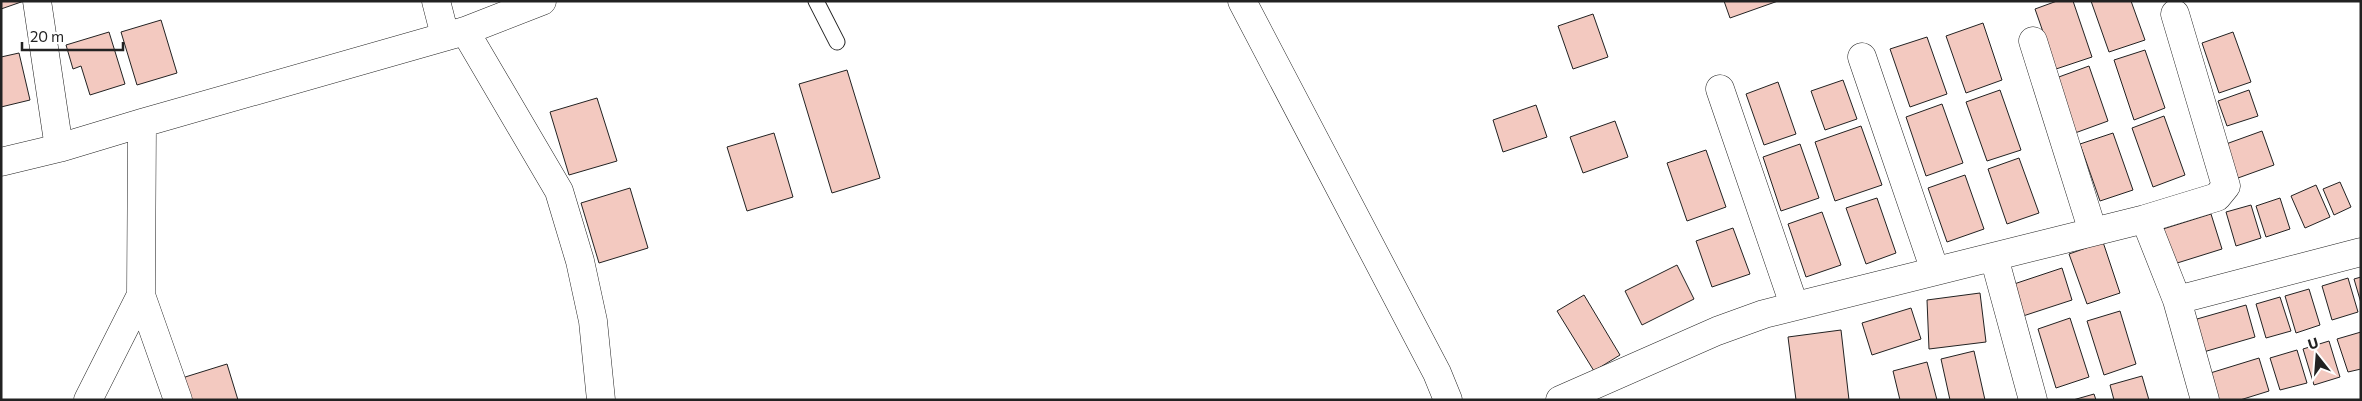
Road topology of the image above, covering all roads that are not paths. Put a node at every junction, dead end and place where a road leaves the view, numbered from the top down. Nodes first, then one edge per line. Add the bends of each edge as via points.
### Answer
1 (36, 1) edge
2 (436, 1) edge
3 (542, 1) edge
4 (816, 1) edge
5 (1242, 1) edge
6 (2175, 14) dead end
7 (455, 34) junction
8 (2033, 41) dead end
9 (838, 42) dead end
10 (1862, 57) dead end
11 (1720, 88) dead end
12 (142, 122) junction
13 (59, 148) junction
14 (1, 162) edge
15 (2146, 220) junction
16 (2093, 232) junction
17 (2361, 252) edge
18 (1994, 256) junction
19 (1935, 271) junction
20 (141, 295) junction
21 (2177, 300) junction
22 (1794, 305) junction
23 (88, 400) edge
24 (178, 400) edge
25 (600, 400) edge
26 (1448, 400) edge
27 (1560, 400) edge
28 (2033, 400) edge
29 (2205, 400) edge

1 - 13 street
2 - 7 street
3 - 7 street
4 - 9 lane
5 - 26 street via 1437,372
6 - 15 street via 2226,186 2217,198
7 - 12 street
7 - 25 street via 560,190 594,321
8 - 16 street
10 - 19 street
11 - 22 street
12 - 13 street
12 - 20 street
13 - 14 street
15 - 16 street
15 - 21 street
16 - 18 street
17 - 21 street
18 - 19 street
18 - 28 street
19 - 22 street
20 - 23 street
20 - 24 street
21 - 29 street
22 - 27 street via 1717,331

